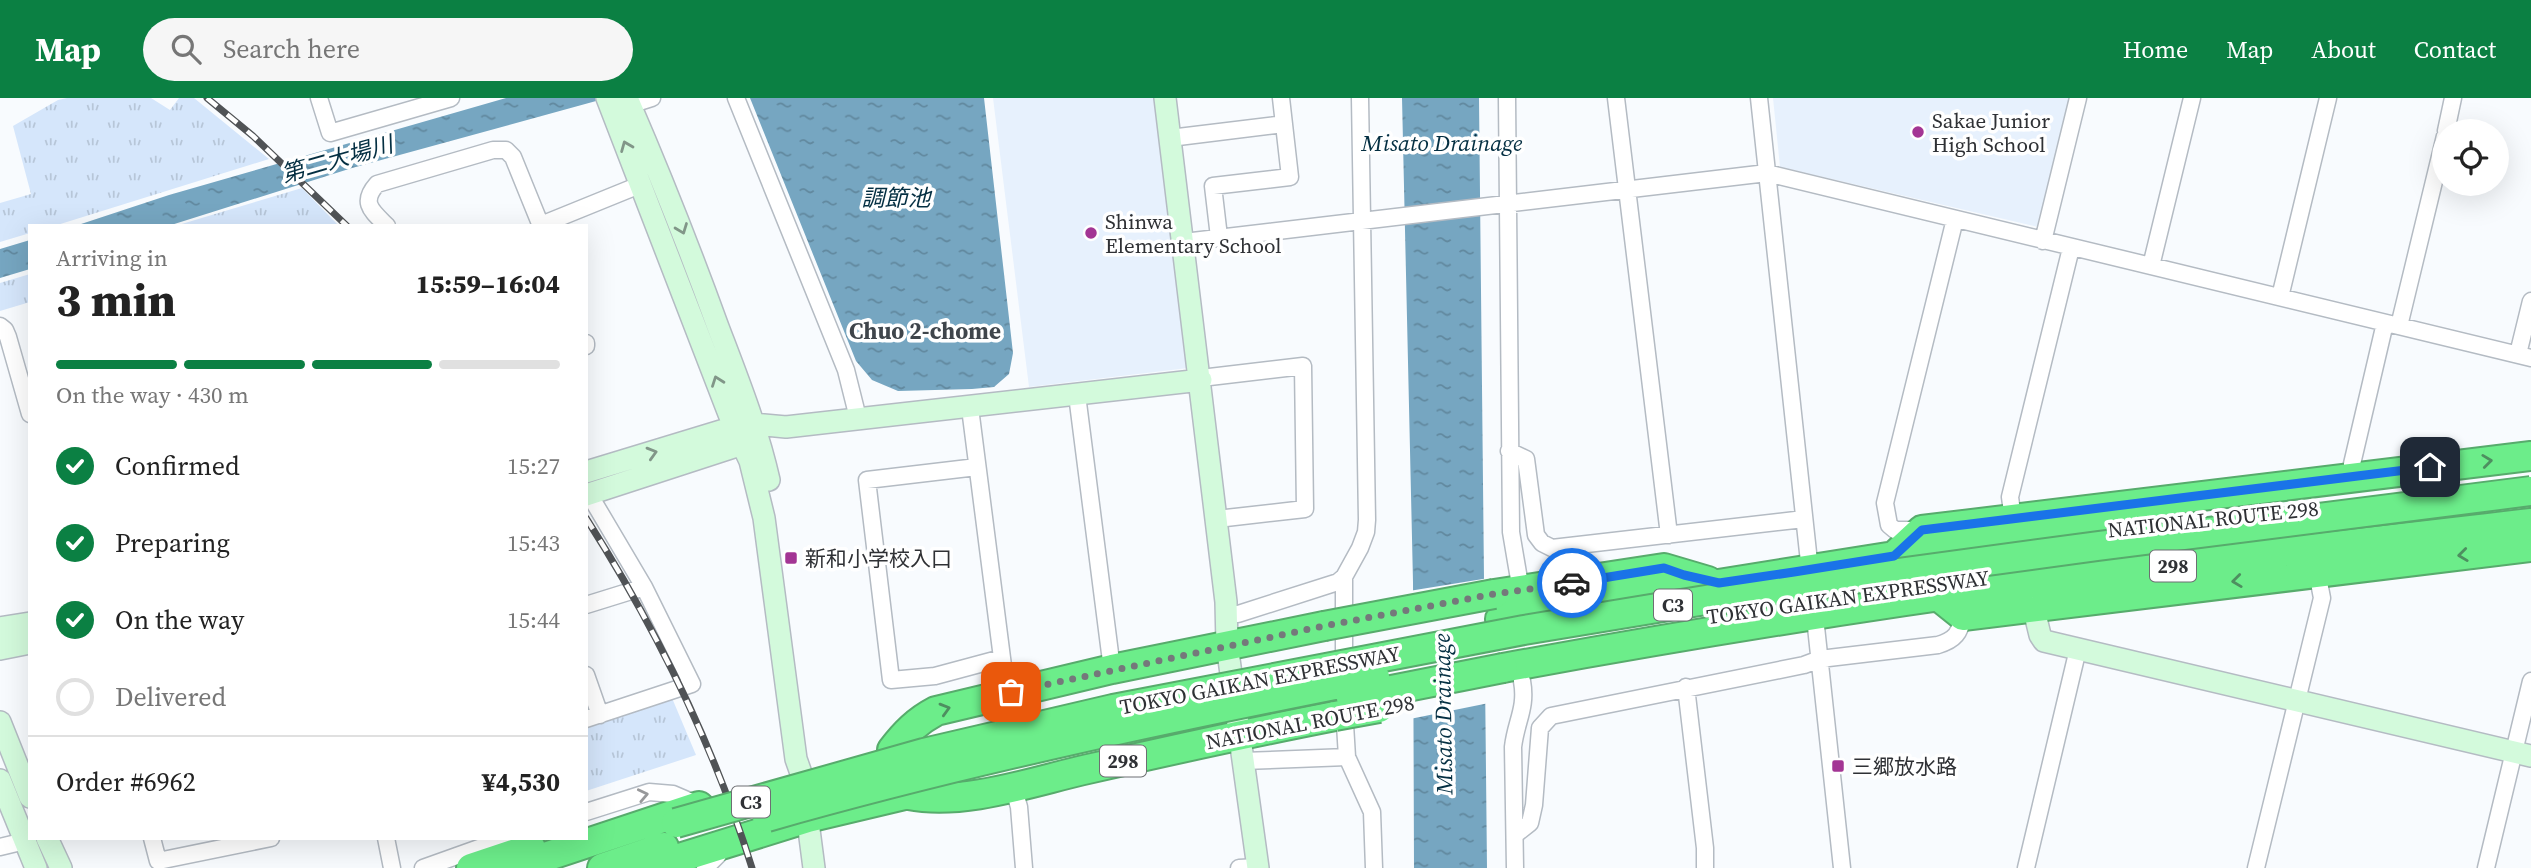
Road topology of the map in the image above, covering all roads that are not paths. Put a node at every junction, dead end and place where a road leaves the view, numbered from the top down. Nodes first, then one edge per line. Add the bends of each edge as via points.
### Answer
1 (319, 98) edge
2 (451, 98) edge
3 (652, 98) edge
4 (736, 98) edge
5 (1166, 98) edge
6 (1281, 98) edge
7 (1360, 98) edge
8 (1507, 98) edge
9 (1616, 98) edge
10 (1759, 98) edge
11 (2078, 98) edge
12 (2192, 98) edge
13 (2328, 98) edge
14 (2453, 98) edge
15 (620, 101) edge
16 (2448, 119) edge
17 (1284, 124) junction
18 (1170, 138) junction
19 (1767, 173) junction
20 (2432, 180) edge
21 (642, 184) junction
22 (1628, 191) junction
23 (1500, 205) junction
24 (1955, 219) junction
25 (1369, 220) junction
26 (385, 224) edge
27 (541, 224) edge
28 (543, 224) edge
29 (1219, 237) junction
30 (2043, 241) junction
31 (1184, 242) junction
32 (2071, 248) junction
33 (2151, 266) junction
34 (2280, 297) junction
35 (2531, 301) edge
36 (2392, 324) junction
37 (0, 326) edge
38 (2525, 356) edge
39 (1201, 379) junction
40 (1077, 395) junction
41 (28, 407) edge
42 (970, 408) junction
43 (858, 418) junction
44 (747, 433) junction
45 (1509, 451) junction
46 (2531, 456) edge
47 (977, 467) junction
48 (588, 472) edge
49 (2354, 476) junction
50 (2531, 480) edge
51 (2531, 491) edge
52 (588, 495) edge
53 (2531, 510) edge
54 (1217, 519) junction
55 (1804, 519) junction
56 (2012, 519) junction
57 (2531, 523) edge
58 (1922, 530) junction
59 (1669, 535) junction
60 (2531, 547) edge
61 (1894, 556) junction
62 (1810, 570) junction
63 (2317, 572) junction
64 (1344, 577) junction
65 (643, 587) junction
66 (1938, 596) junction
67 (1512, 602) junction
68 (588, 604) edge
69 (2033, 606) junction
70 (1227, 614) junction
71 (1815, 615) junction
72 (1962, 616) junction
73 (28, 622) edge
74 (0, 628) edge
75 (28, 643) edge
76 (1227, 645) junction
77 (0, 649) edge
78 (2078, 649) junction
79 (1002, 658) junction
80 (1819, 659) junction
81 (1112, 669) junction
82 (1516, 675) junction
83 (2531, 681) edge
84 (588, 687) edge
85 (1686, 687) junction
86 (1011, 692) junction
87 (2296, 700) junction
88 (593, 717) edge
89 (0, 722) edge
90 (1240, 748) junction
91 (892, 750) junction
92 (2522, 754) edge
93 (1347, 757) junction
94 (802, 776) junction
95 (0, 780) edge
96 (1013, 786) junction
97 (28, 792) edge
98 (909, 795) junction
99 (701, 806) junction
100 (588, 811) edge
101 (808, 818) junction
102 (626, 830) junction
103 (588, 832) edge
104 (1516, 834) junction
105 (48, 840) edge
106 (153, 840) edge
107 (261, 840) edge
108 (386, 840) edge
109 (501, 840) edge
110 (560, 840) edge
111 (25, 841) junction
112 (721, 845) junction
113 (0, 846) edge
114 (1516, 866) edge
115 (36, 868) edge
116 (61, 868) edge
117 (392, 868) edge
118 (423, 868) edge
119 (471, 868) edge
120 (512, 868) edge
121 (545, 868) edge
122 (602, 868) edge
123 (647, 868) edge
124 (705, 868) edge
125 (814, 868) edge
126 (1024, 868) edge
127 (1251, 868) edge
128 (1374, 868) edge
129 (1705, 868) edge
130 (1842, 868) edge
131 (2026, 868) edge
132 (2256, 868) edge
133 (2486, 868) edge

1 - 2 street via 330,133
3 - 15 street
4 - 43 street via 846,370
5 - 18 street
6 - 17 street
7 - 25 street
8 - 23 street
9 - 22 street
10 - 19 street
11 - 30 street
12 - 33 street
13 - 34 street
14 - 16 street
21 -> 15 street
15 -> 44 street via 676,213
17 - 18 street
17 - 29 street via 1290,177 1213,186
18 - 31 street
19 - 22 street
19 - 24 street
19 - 55 street
20 - 36 street
21 - 28 street
44 -> 21 street
22 - 23 street
22 - 59 street
23 - 25 street
23 - 45 street
24 - 30 street
24 - 58 street via 1885,503 1889,526
25 - 29 street
25 - 64 street via 1367,520 1360,548
26 - 27 street via 368,203 377,184 493,150 506,150 513,158
29 - 31 street
30 - 32 street
31 - 39 street
32 - 33 street
32 - 56 street via 2010,497
33 - 34 street
34 - 36 street
35 - 38 street
36 - 38 street
36 - 49 street via 2352,464
37 - 41 street via 8,337
39 - 40 street
39 - 54 street
39 - 54 street via 1303,366 1305,509
40 - 42 street
40 - 81 street
42 - 43 street
42 - 47 street
43 - 44 street
48 -> 44 street
44 - 52 street
44 - 94 street via 777,515 807,756
45 - 59 street via 1526,459 1536,535 1542,543 1552,548
45 - 67 street
49 -> 46 highway, NATIONAL ROUTE 298
47 - 79 street
47 - 79 street via 867,480 891,680 935,676
49 - 56 highway, NATIONAL ROUTE 298
50 - 61 highway, NATIONAL ROUTE 298 / 298
51 - 121 highway, TOKYO GAIKAN EXPRESSWAY / C3, bridge via 1736,594 1289,674 924,753 676,823
52 - 65 street
53 - 122 highway, TOKYO GAIKAN EXPRESSWAY / C3, bridge via 2088,563 1730,613 1517,650 1111,730 828,800
54 - 70 street
55 - 59 street
55 - 62 street
56 - 58 highway, NATIONAL ROUTE 298
57 - 66 highway, NATIONAL ROUTE 298 / 298
58 - 61 highway
60 -> 63 highway, 298
61 - 62 highway, NATIONAL ROUTE 298 / 298
62 - 67 highway, NATIONAL ROUTE 298 / 298 via 1719,583 1664,568
62 - 71 street
63 -> 69 highway, 298
63 - 87 street via 2322,598
64 - 70 street
64 - 93 street
65 - 68 street
65 - 88 street via 692,684
66 - 71 highway, NATIONAL ROUTE 298 / 298
66 - 72 highway
67 - 76 highway, NATIONAL ROUTE 298 / 298, bridge via 1324,626
67 - 91 highway, 298
69 - 72 highway, 298
69 - 78 street via 2044,641
70 - 76 street
71 - 80 street
71 - 82 highway, NATIONAL ROUTE 298 / 298 via 1747,625 1719,645 1683,655
72 - 80 street via 1961,628 1950,642
73 - 74 street
75 - 77 street
76 - 81 highway, NATIONAL ROUTE 298 / 298
76 - 90 street
78 - 87 street
78 - 131 street
79 - 86 street
80 - 85 street
80 - 130 street
81 - 86 highway, NATIONAL ROUTE 298 / 298
82 - 90 highway, NATIONAL ROUTE 298 / 298, bridge via 1335,716
82 - 98 highway, 298, bridge via 956,782
82 - 104 street via 1525,698 1513,747
83 - 92 street
84 - 88 street
85 - 104 street via 1551,716 1539,728 1530,823
85 - 129 street
91 -> 86 highway, NATIONAL ROUTE 298 / 298 via 904,733 936,711
87 - 92 street
87 - 132 street
89 - 97 street
90 - 93 street
90 - 96 highway, NATIONAL ROUTE 298 / 298
90 - 127 street
91 - 94 highway, 298
92 - 133 street
93 - 128 street via 1372,812
94 - 99 highway, 298
94 - 101 street
95 - 111 street
96 - 98 highway, NATIONAL ROUTE 298 / 298 via 942,798
96 - 126 street
98 - 101 highway, 298
100 -> 99 street via 649,792 673,794
99 - 102 highway, 298
101 - 112 highway, 298
101 - 125 street
102 - 103 highway, 298
102 - 120 highway, 298
104 - 114 street
105 - 116 street
106 - 107 street via 158,861
108 - 117 street
109 - 118 street
110 - 119 highway
111 - 113 street
111 - 115 street
112 - 123 highway, 298
112 - 124 street

